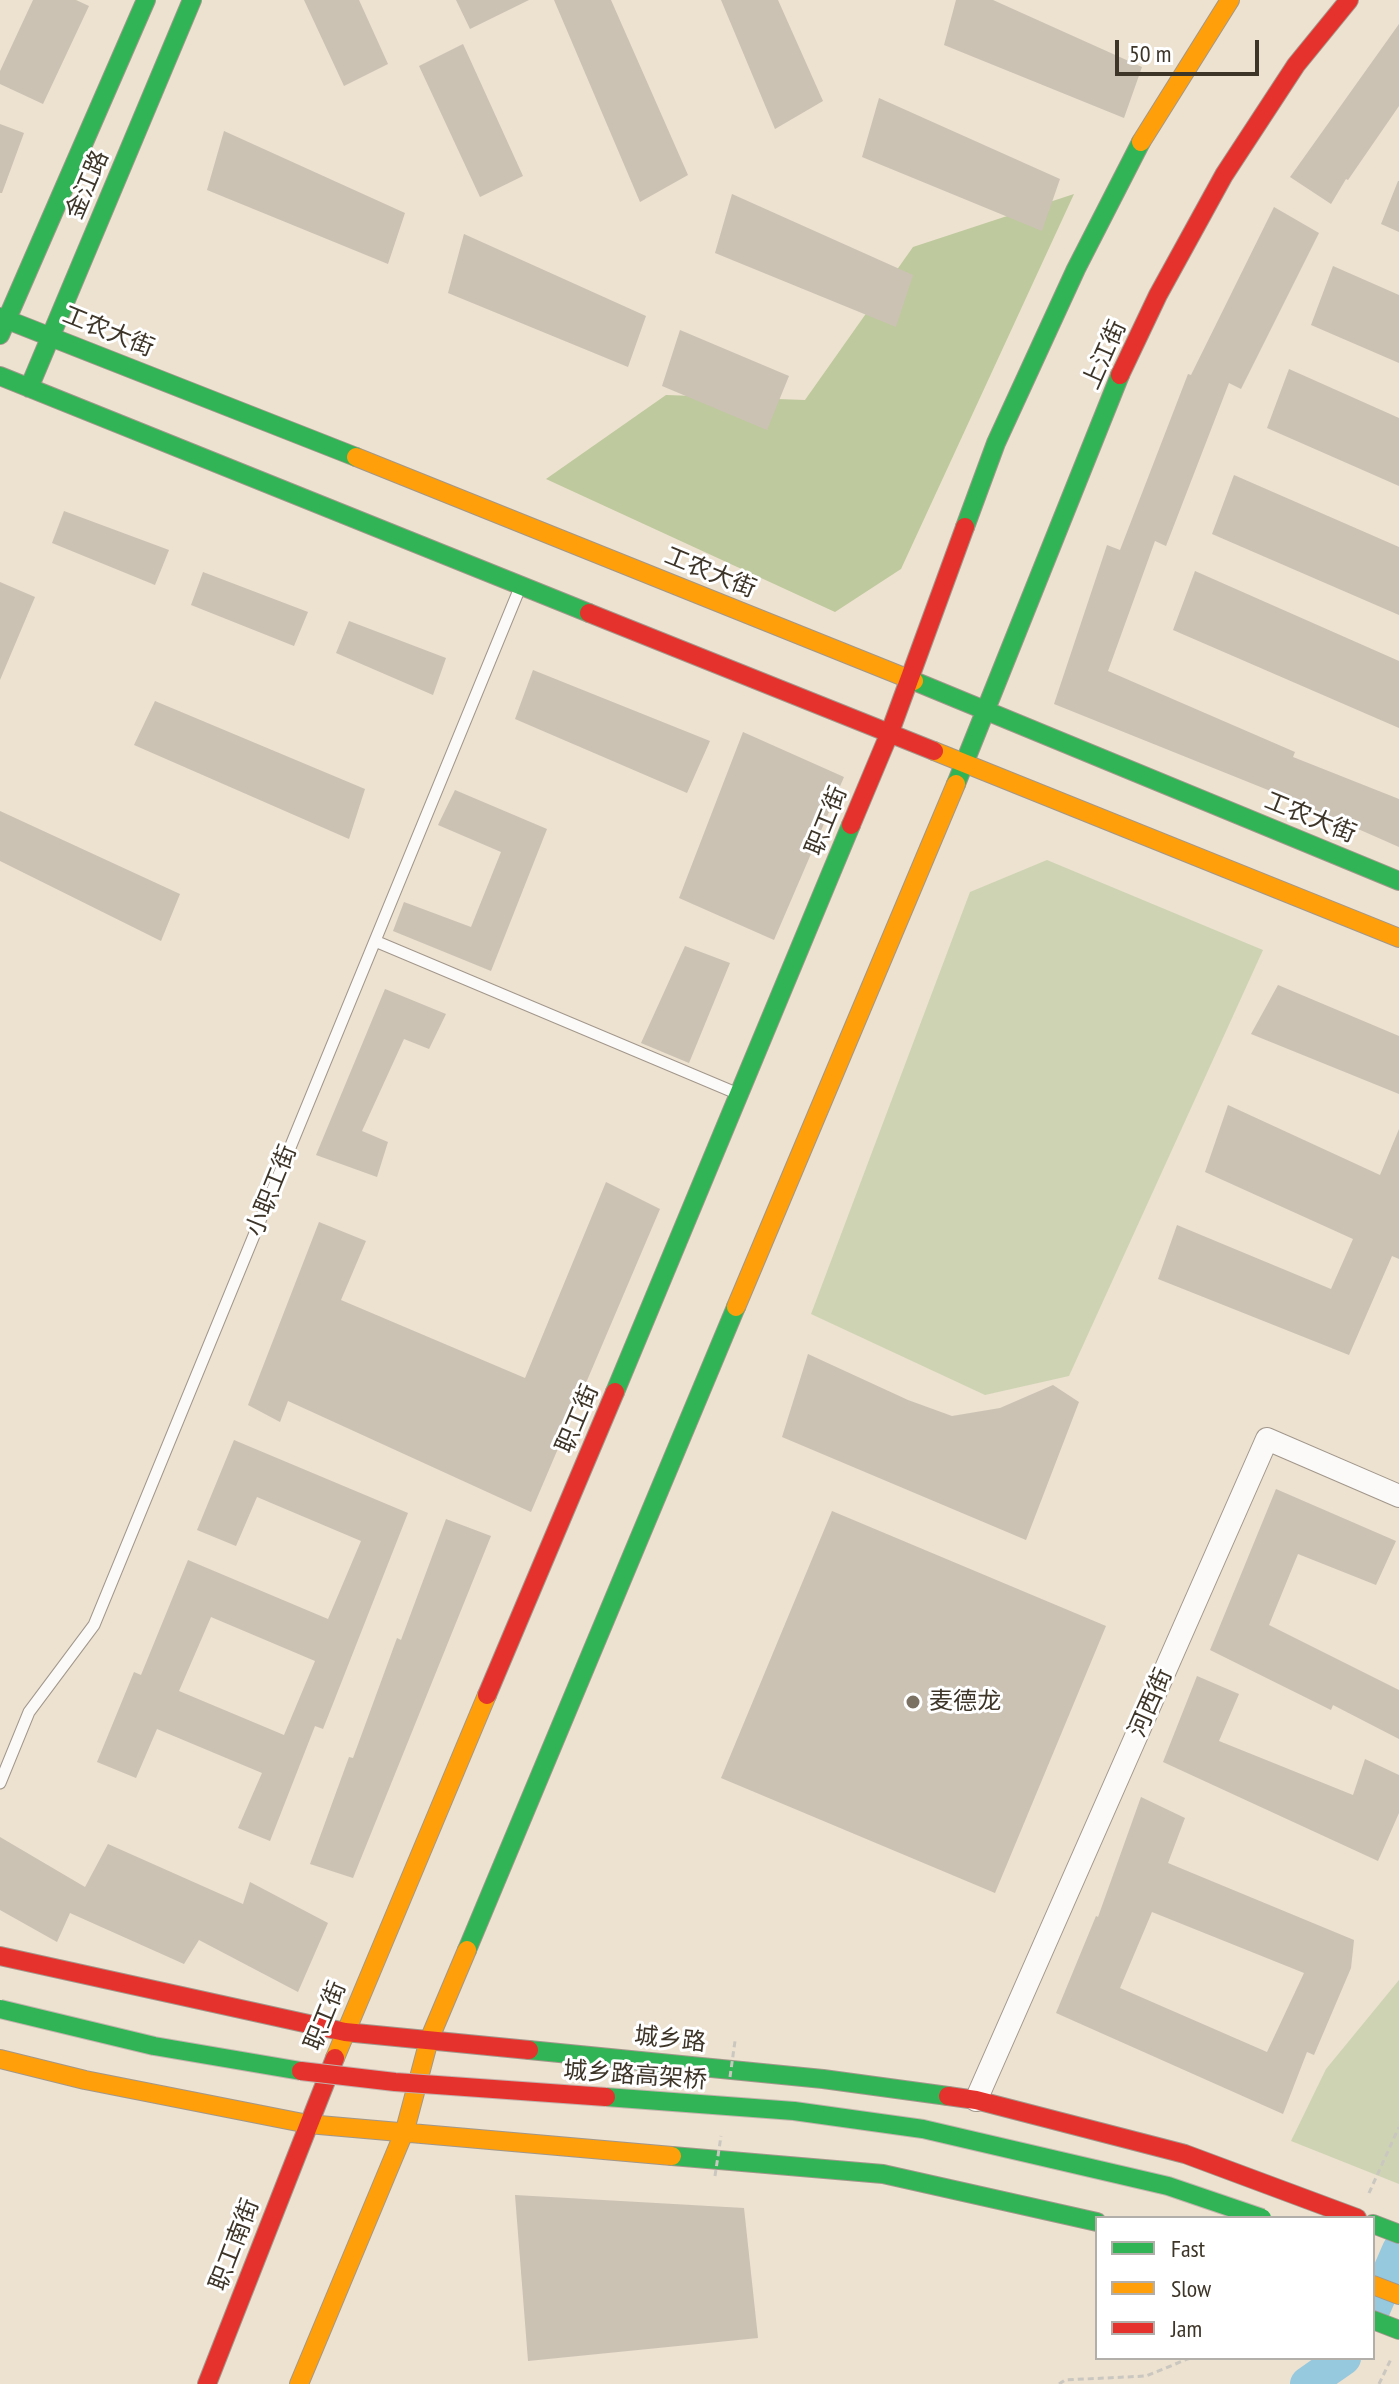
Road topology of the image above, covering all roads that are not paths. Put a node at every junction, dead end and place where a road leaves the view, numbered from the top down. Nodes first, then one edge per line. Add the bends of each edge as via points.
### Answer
1 (146, 0) edge
2 (192, 0) edge
3 (1230, 0) edge
4 (1349, 0) edge
5 (2, 324) edge
6 (51, 335) junction
7 (0, 376) edge
8 (29, 388) junction
9 (521, 587) junction
10 (910, 679) junction
11 (986, 710) junction
12 (890, 732) junction
13 (965, 762) junction
14 (1399, 881) edge
15 (1399, 938) edge
16 (375, 941) junction
17 (740, 1095) junction
18 (1399, 1496) edge
19 (0, 1783) edge
20 (0, 1956) edge
21 (0, 2009) edge
22 (345, 2032) junction
23 (429, 2040) junction
24 (0, 2059) edge
25 (298, 2091) dead end
26 (345, 2096) dead end
27 (976, 2100) junction
28 (392, 2101) dead end
29 (423, 2104) dead end
30 (308, 2124) junction
31 (405, 2130) junction
32 (1360, 2212) edge
33 (1256, 2216) edge
34 (1095, 2222) edge
35 (1375, 2225) edge
36 (1399, 2234) edge
37 (1375, 2286) edge
38 (1399, 2295) edge
39 (1375, 2321) edge
40 (1399, 2330) edge
41 (207, 2384) edge
42 (299, 2384) edge

1 - 5 main road, 金江路
2 - 6 main road, 金江路
3 - 10 main road via 1145,135 1076,269 996,443
4 - 11 main road, 上江街 via 1296,65 1224,175 1158,295 1126,361
5 - 6 main road, 工农大街
6 - 8 main road, 金江路
6 - 10 main road, 工农大街
7 - 8 main road
8 - 9 main road
9 - 12 main road
9 - 16 lane, 小职工街
10 - 11 main road, 工农大街
10 - 12 main road
11 - 13 main road, 上江街
11 - 14 main road, 工农大街
12 - 13 main road
12 - 17 main road, 职工街
13 - 15 main road
13 - 23 main road
16 - 17 lane
16 - 19 lane, 小职工街 via 94,1625 29,1712
17 - 22 main road, 职工街
18 - 27 street, 河西街 via 1267,1439
20 - 22 main road, 城乡路
21 - 33 main road, 城乡路高架桥, bridge via 154,2046 298,2071 794,2111 923,2129 1154,2183
22 - 23 main road, 城乡路
22 - 30 main road, 职工街
23 - 27 main road, 城乡路 via 823,2079
23 - 31 main road
24 - 30 main road
25 - 26 main road
27 - 32 main road, 城乡路 via 1185,2154 1327,2207
28 - 29 main road
30 - 31 main road
30 - 41 main road, 职工南街
31 - 34 main road via 883,2174
31 - 42 main road
35 - 36 main road
37 - 38 main road
39 - 40 main road

